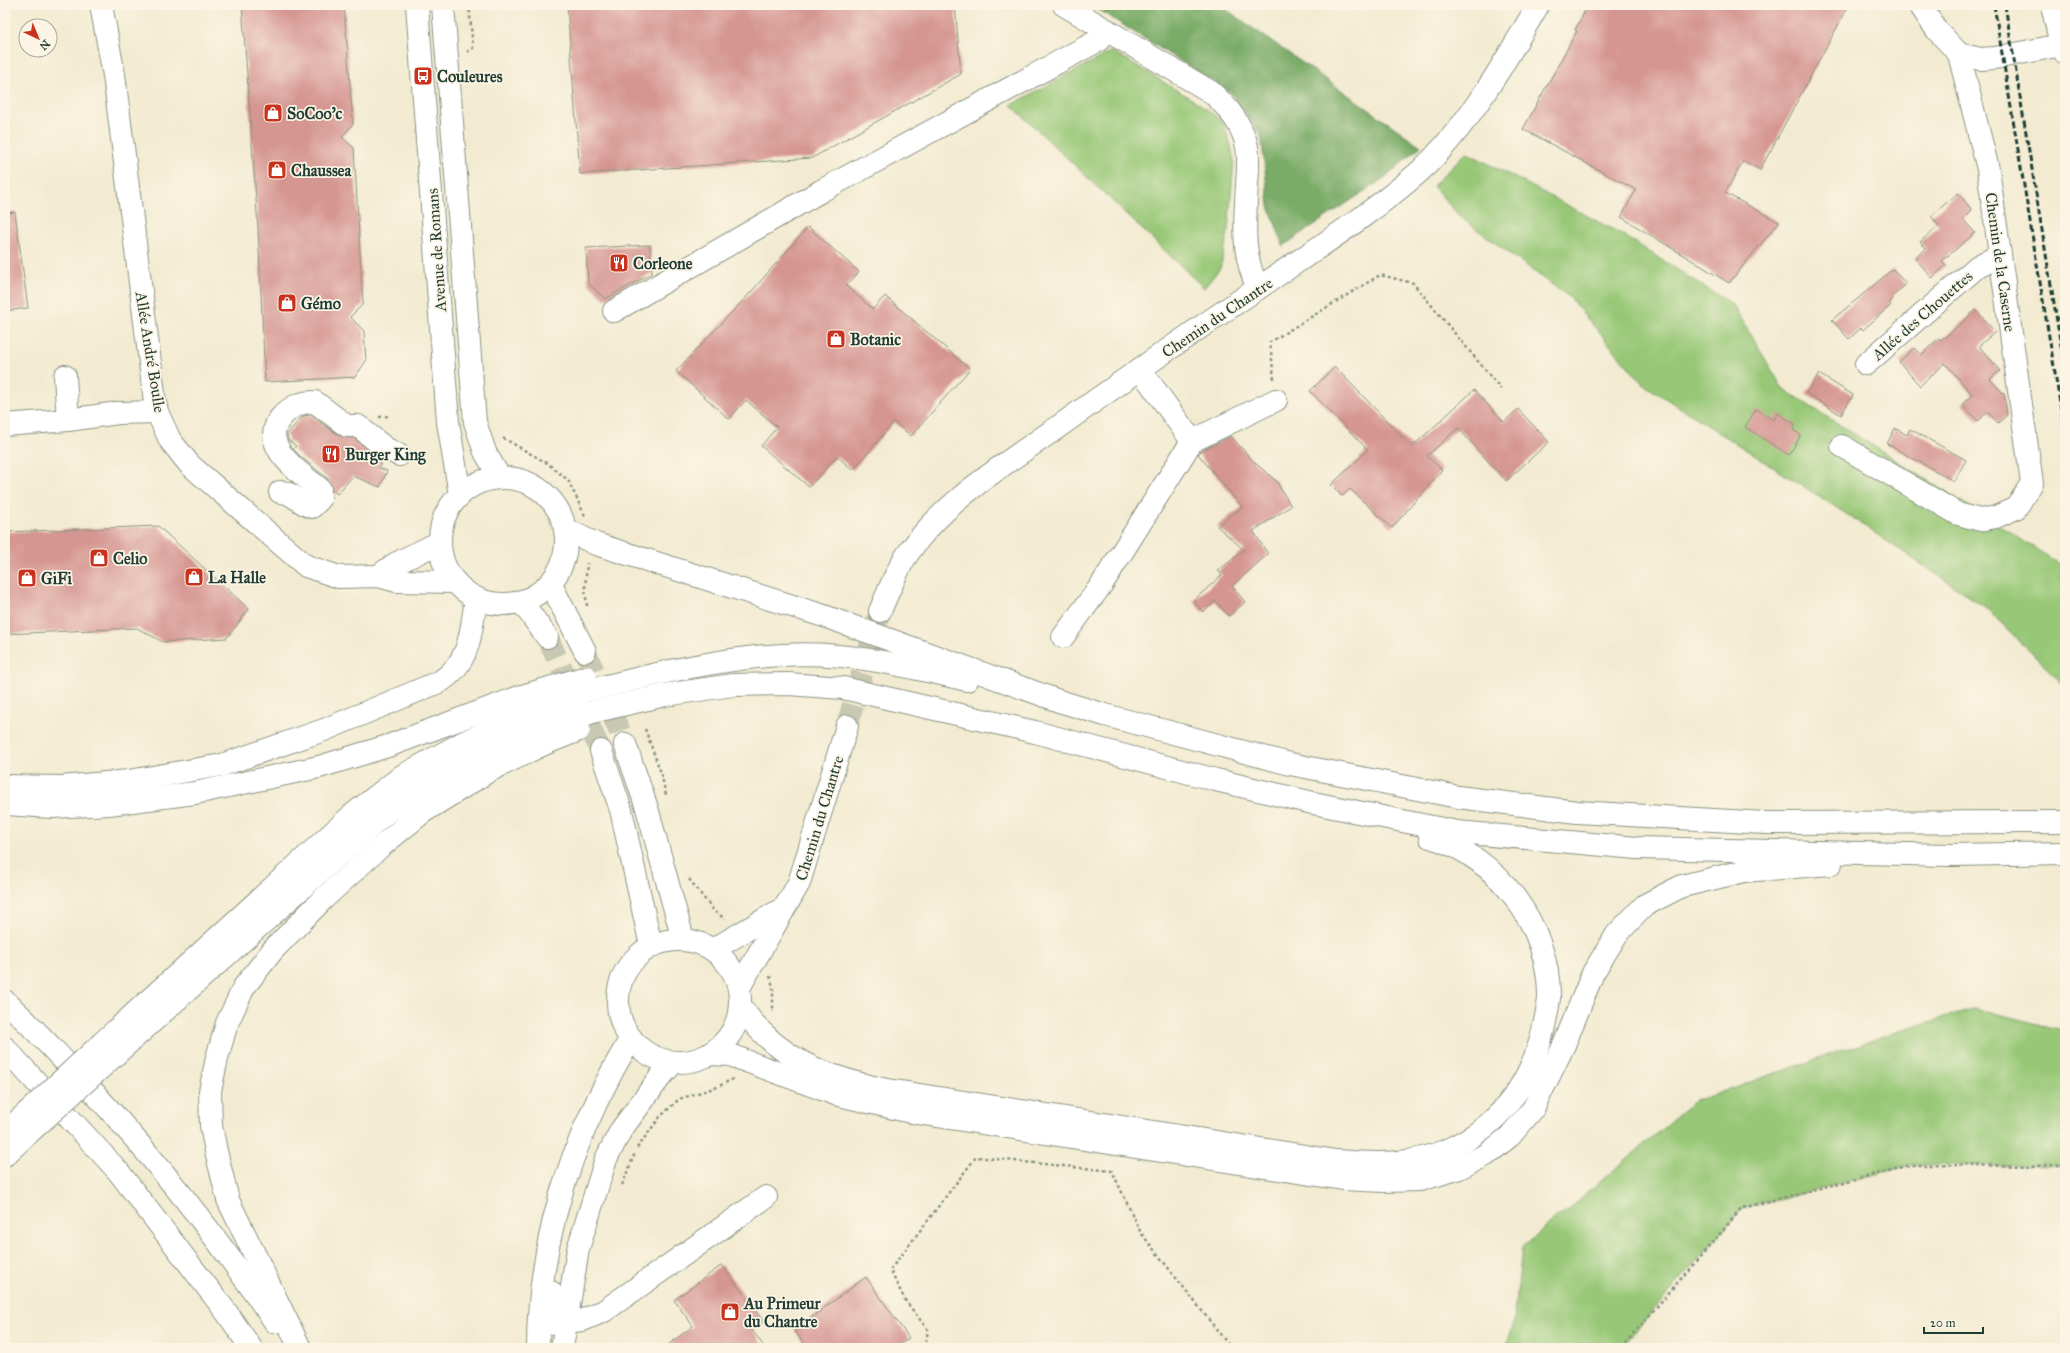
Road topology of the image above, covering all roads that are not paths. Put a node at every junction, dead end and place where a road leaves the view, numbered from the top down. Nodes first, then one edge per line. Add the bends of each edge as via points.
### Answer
1 (102, 5) edge
2 (417, 5) edge
3 (443, 5) edge
4 (1064, 5) edge
5 (1538, 5) edge
6 (1920, 5) edge
7 (2052, 5) edge
8 (1107, 30) junction
9 (2063, 49) edge
10 (1959, 54) junction
11 (2000, 255) junction
12 (1258, 288) junction
13 (614, 311) dead end
14 (1866, 364) dead end
15 (1140, 369) junction
16 (65, 376) dead end
17 (1276, 400) road end
18 (157, 412) junction
19 (68, 420) junction
20 (5, 425) edge
21 (1192, 441) junction
22 (1842, 446) dead end
23 (399, 455) dead end
24 (500, 478) junction
25 (280, 492) dead end
26 (460, 495) junction
27 (565, 529) junction
28 (440, 542) junction
29 (378, 576) junction
30 (455, 582) junction
31 (550, 583) junction
32 (476, 598) junction
33 (521, 601) junction
34 (880, 611) tunnel mouth
35 (547, 637) tunnel mouth
36 (1063, 637) dead end
37 (585, 651) tunnel mouth
38 (1059, 701) junction
39 (533, 721) junction
40 (847, 726) tunnel mouth
41 (625, 744) tunnel mouth
42 (601, 751) tunnel mouth
43 (5, 786) edge
44 (1313, 803) junction
45 (5, 804) edge
46 (2065, 822) edge
47 (2065, 853) edge
48 (1950, 855) junction
49 (785, 908) junction
50 (682, 939) junction
51 (651, 946) junction
52 (714, 949) junction
53 (740, 986) junction
54 (5, 1001) edge
55 (741, 1007) junction
56 (631, 1038) junction
57 (5, 1048) edge
58 (710, 1054) junction
59 (674, 1062) junction
60 (5, 1070) edge
61 (20, 1127) edge
62 (5, 1155) edge
63 (118, 1171) junction
64 (766, 1197) dead end
65 (546, 1256) junction
66 (565, 1322) junction
67 (251, 1348) edge
68 (292, 1348) edge
69 (300, 1348) edge
70 (538, 1348) edge
71 (562, 1348) edge

1 - 18 main road, Allée André Boulle via 114,75
2 - 26 main road, Avenue de Romans via 448,422
3 - 24 main road, Avenue de Romans via 475,422 485,452
4 - 8 main road
5 - 12 main road, Chemin du Chantre via 1483,94 1456,131 1420,170 1387,198
6 - 10 main road, Chemin de la Caserne via 1936,29
7 - 9 main road
8 - 12 main road via 1211,92 1234,116 1247,147 1246,253 1250,272
8 - 13 main road via 1100,40 821,192
9 - 10 main road via 1980,59
10 - 11 main road, Chemin de la Caserne via 1988,168
11 - 14 main road, Allée des Chouettes via 1978,266
11 - 22 main road, Chemin de la Caserne via 2032,483 2016,508 1996,517 1980,520 1958,514
12 - 15 main road, Chemin du Chantre
15 - 21 main road
15 - 34 main road, Chemin du Chantre via 958,499 928,530 903,562
16 - 19 main road
17 - 21 main road
18 - 19 main road via 118,413
18 - 29 main road, Allée André Boulle via 170,440 189,464 306,566 339,577
19 - 20 main road
21 - 36 main road via 1102,584
23 - 25 main road via 385,448 358,426 347,426 315,402 298,404 282,417 276,427 276,444 281,455 320,489 320,499 312,507 302,503 289,492
24 - 26 main road via 478,483
24 - 27 main road via 515,479 542,491 557,508
26 - 28 main road via 445,516
27 - 31 main road via 564,558
27 - 38 main road via 596,544 824,616
28 - 29 main road via 395,564
28 - 30 main road via 442,556
29 - 30 main road, Allée André Boulle via 396,580
30 - 32 main road
31 - 33 main road via 537,594
31 - 37 main road
32 - 33 main road via 491,603
32 - 43 main road via 470,638 461,663 452,674 441,681 324,730 222,765 129,781 61,787
33 - 35 main road
38 - 39 main road, bridge via 877,660 783,654 653,667 586,691
38 - 46 main road via 1172,734 1290,764 1458,797 1577,812 1765,823
39 - 44 main road, bridge via 596,711 665,695 734,685 788,684 843,688 1035,732
39 - 45 main road via 388,746 319,767 195,793 95,805 52,807
39 - 61 main road, bridge via 432,781 381,817
39 - 69 main road via 489,771 424,812 379,848 323,900 274,950 244,987 227,1024 210,1091 211,1126 216,1151 228,1200
40 - 49 main road, Chemin du Chantre via 802,877
41 - 50 main road via 647,808
42 - 51 main road via 621,810
44 - 48 main road via 1457,832 1637,848
44 - 55 main road via 1443,841 1463,850 1492,871 1509,889 1537,937 1548,980 1549,1000 1540,1044 1532,1066 1523,1084 1500,1113 1468,1140 1448,1150 1406,1161 1368,1164 1336,1161 882,1089 843,1080 794,1059 768,1039
47 - 48 main road
48 - 58 main road via 1744,871 1682,886 1645,905 1617,934 1593,973 1564,1045 1533,1109 1510,1136 1486,1155 1458,1169 1420,1180 1384,1182 1343,1179 910,1112 835,1094 730,1055
49 - 52 main road
49 - 53 main road, Chemin du Chantre
50 - 51 main road via 666,940
50 - 52 main road via 699,942
51 - 56 main road via 637,956 620,984 620,1015
52 - 53 main road via 730,965
53 - 55 main road
54 - 68 main road via 95,1093 159,1167 211,1232
55 - 58 main road via 736,1026 725,1042
56 - 59 main road via 648,1053
56 - 65 main road via 590,1114 569,1166
57 - 63 main road
58 - 59 main road via 693,1061
59 - 66 main road via 621,1130 606,1158 578,1249
60 - 63 main road
61 - 62 main road
63 - 67 main road
64 - 66 main road via 604,1311 582,1320
65 - 66 main road via 551,1290 550,1323
65 - 70 main road
66 - 71 main road

